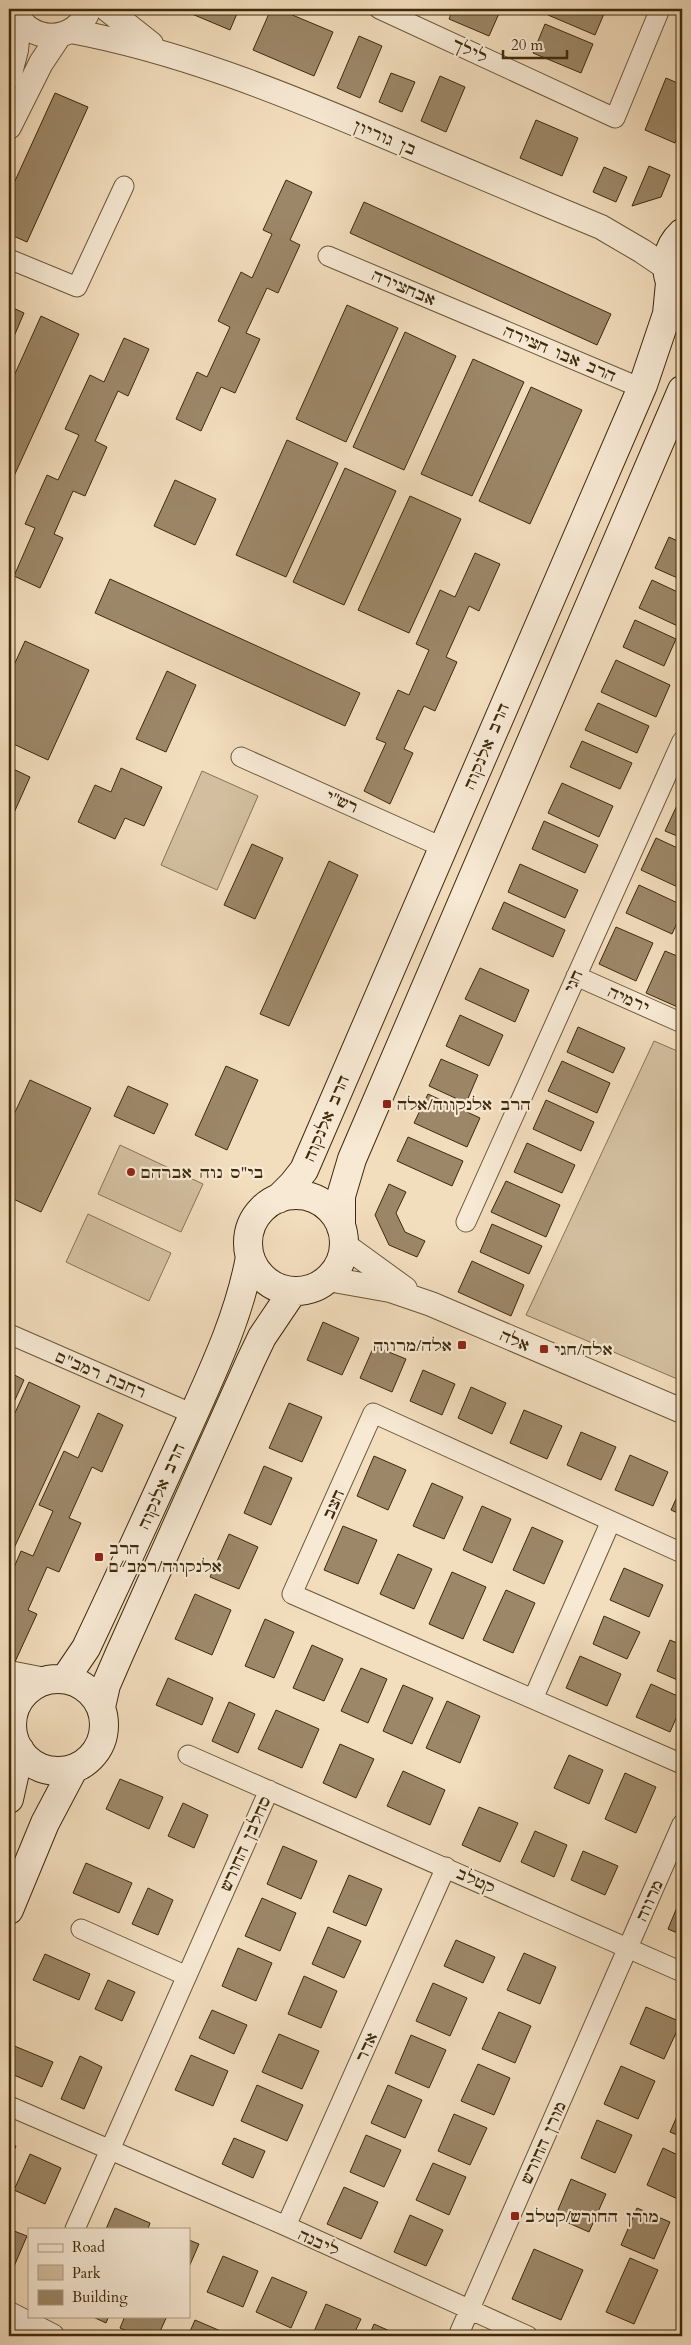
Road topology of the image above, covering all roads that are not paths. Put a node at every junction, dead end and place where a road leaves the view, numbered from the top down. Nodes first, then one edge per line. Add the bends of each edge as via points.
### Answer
1 (89, 9) edge
2 (107, 9) edge
3 (379, 9) edge
4 (660, 9) edge
5 (17, 14) edge
6 (414, 16) edge
7 (65, 33) junction
8 (167, 54) junction
9 (9, 77) edge
10 (9, 127) edge
11 (124, 186) dead end
12 (601, 227) junction
13 (679, 236) edge
14 (328, 256) dead end
15 (9, 258) edge
16 (673, 283) edge
17 (480, 318) joint
18 (641, 388) junction
19 (682, 390) edge
20 (676, 413) edge
21 (682, 741) edge
22 (242, 758) dead end
23 (442, 846) junction
24 (576, 976) junction
25 (682, 1023) edge
26 (278, 1198) junction
27 (466, 1222) dead end
28 (342, 1236) junction
29 (250, 1257) junction
30 (328, 1279) junction
31 (293, 1291) junction
32 (431, 1304) junction
33 (9, 1334) edge
34 (682, 1411) edge
35 (194, 1414) junction
36 (611, 1521) junction
37 (682, 1553) edge
38 (9, 1673) edge
39 (55, 1679) junction
40 (533, 1699) junction
41 (101, 1707) junction
42 (10, 1721) edge
43 (20, 1750) junction
44 (188, 1755) dead end
45 (682, 1764) edge
46 (74, 1768) junction
47 (268, 1790) junction
48 (9, 1799) edge
49 (682, 1824) edge
50 (446, 1867) junction
51 (9, 1910) edge
52 (82, 1929) dead end
53 (628, 1948) junction
54 (682, 1972) edge
55 (187, 1976) junction
56 (9, 2106) edge
57 (110, 2149) junction
58 (286, 2226) junction
59 (75, 2228) edge
60 (470, 2310) junction
61 (9, 2314) edge
62 (37, 2329) edge
63 (458, 2336) edge
64 (528, 2336) edge

1 - 7 street via 83,21
2 - 8 street, בן גוריון
3 - 6 street, לילך
4 - 6 street, לילך via 615,118
5 - 7 street, בן גוריון via 37,34
5 - 9 street via 16,50
7 - 8 street, בן גוריון via 117,40
7 - 10 street via 41,63
8 - 12 street, בן גוריון via 232,74
11 - 15 street via 77,287
12 - 13 street, בן גוריון via 649,238
12 - 16 street, בן גוריון via 642,251
13 - 16 main road, הרב אלנקוה via 669,253
14 - 17 street, אבחצירה
16 - 18 main road, הרב אלנקוה via 667,314
17 - 18 street, הרב אבו חצירה
18 - 23 main road, הרב אלנקוה
19 - 20 main road
20 - 28 main road via 352,1159 341,1196
21 - 24 street, חגי
22 - 23 street, רש"י
23 - 26 main road, הרב אלנקוה via 304,1170
24 - 25 street, ירמיה
24 - 27 street, חגי
26 - 28 main road via 301,1195 316,1199 329,1208
26 - 29 main road via 266,1206 253,1222 248,1236
28 - 30 main road via 337,1267
28 - 32 street, אלה via 395,1283
29 - 31 main road via 266,1281
29 - 35 main road, הרב אלנקוה via 235,1314
30 - 31 main road via 308,1289
30 - 32 street, אלה via 390,1290
31 - 41 main road, הרב אלנקוה via 262,1337 251,1360 110,1677
32 - 34 street, אלה
33 - 35 street, רחבת רמב"ם
35 - 39 main road, הרב אלנקוה via 86,1648
36 - 37 street, חצב
36 - 40 street
36 - 40 street, חצב via 373,1413 292,1594
38 - 39 street
39 - 41 main road via 87,1688
39 - 42 main road via 34,1685 22,1696
40 - 45 street, חצב
41 - 46 main road via 104,1719 101,1742 94,1753
42 - 43 main road
43 - 46 main road via 39,1767 62,1771
43 - 48 main road
44 - 47 street, סחלבן החורש
46 - 51 main road via 45,1823
47 - 50 street, קטלב
47 - 55 street, סחלבן החורש
49 - 53 street, מרווה
50 - 53 street, קטלב
50 - 58 street, אדר
52 - 55 street
53 - 54 street, קטלב
53 - 60 street, מורן החורש
55 - 57 street, סחלבן החורש
56 - 57 street
57 - 58 street, ליבנה
57 - 59 street, סחלבן החורש
58 - 60 street, ליבנה
60 - 63 street, מורן החורש
60 - 64 street, ליבנה
61 - 62 street

